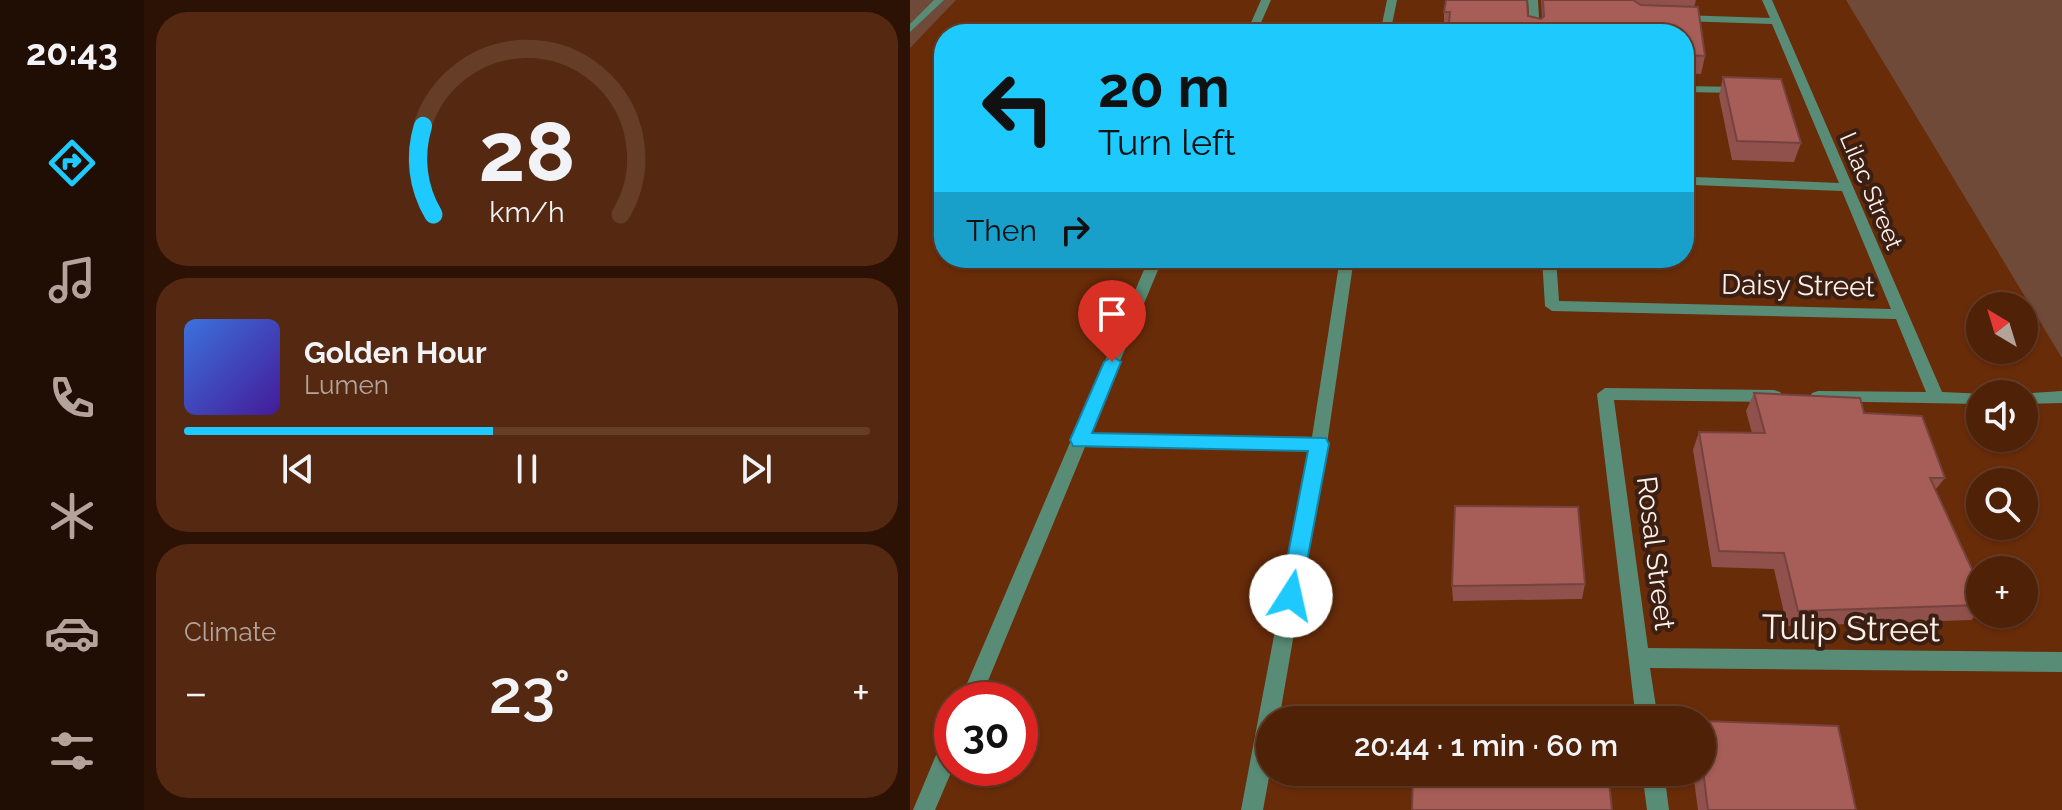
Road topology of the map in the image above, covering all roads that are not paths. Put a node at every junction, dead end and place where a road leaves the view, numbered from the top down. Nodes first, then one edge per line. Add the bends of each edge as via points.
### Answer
1 (939, 0) edge
2 (1266, 0) edge
3 (1392, 0) edge
4 (1533, 0) edge
5 (1767, 0) edge
6 (1669, 18) edge
7 (1776, 21) junction
8 (1255, 24) edge
9 (1387, 24) edge
10 (1534, 24) edge
11 (912, 26) edge
12 (1694, 89) edge
13 (1759, 91) edge
14 (1790, 92) dead end
15 (1805, 92) junction
16 (1694, 181) dead end
17 (1845, 187) junction
18 (1152, 268) edge
19 (1345, 268) edge
20 (1550, 268) edge
21 (1899, 314) junction
22 (2062, 397) edge
23 (1966, 398) edge
24 (2038, 398) edge
25 (1937, 399) junction
26 (1080, 440) junction
27 (1319, 444) junction
28 (1639, 658) junction
29 (2062, 662) edge
30 (978, 682) edge
31 (1645, 706) edge
32 (934, 786) edge
33 (1655, 786) edge
34 (924, 810) edge
35 (1252, 810) edge
36 (1658, 810) edge

1 - 11 street
2 - 8 street
3 - 9 street
4 - 10 street
5 - 7 street, Lilac Street
6 - 7 street
7 - 15 street, Lilac Street
12 - 13 street
14 - 15 street
15 - 17 street, Lilac Street
16 - 17 street
17 - 21 street, Lilac Street
18 - 26 street
19 - 27 street
20 - 21 street, Daisy Street via 1552,306
21 - 25 street, Lilac Street
22 - 24 street
23 - 25 street
25 - 28 street, Rosal Street via 1605,394
26 - 27 street
26 - 30 street
27 - 35 street
28 - 29 street, Tulip Street
28 - 31 street, Rosal Street
32 - 34 street
33 - 36 street

